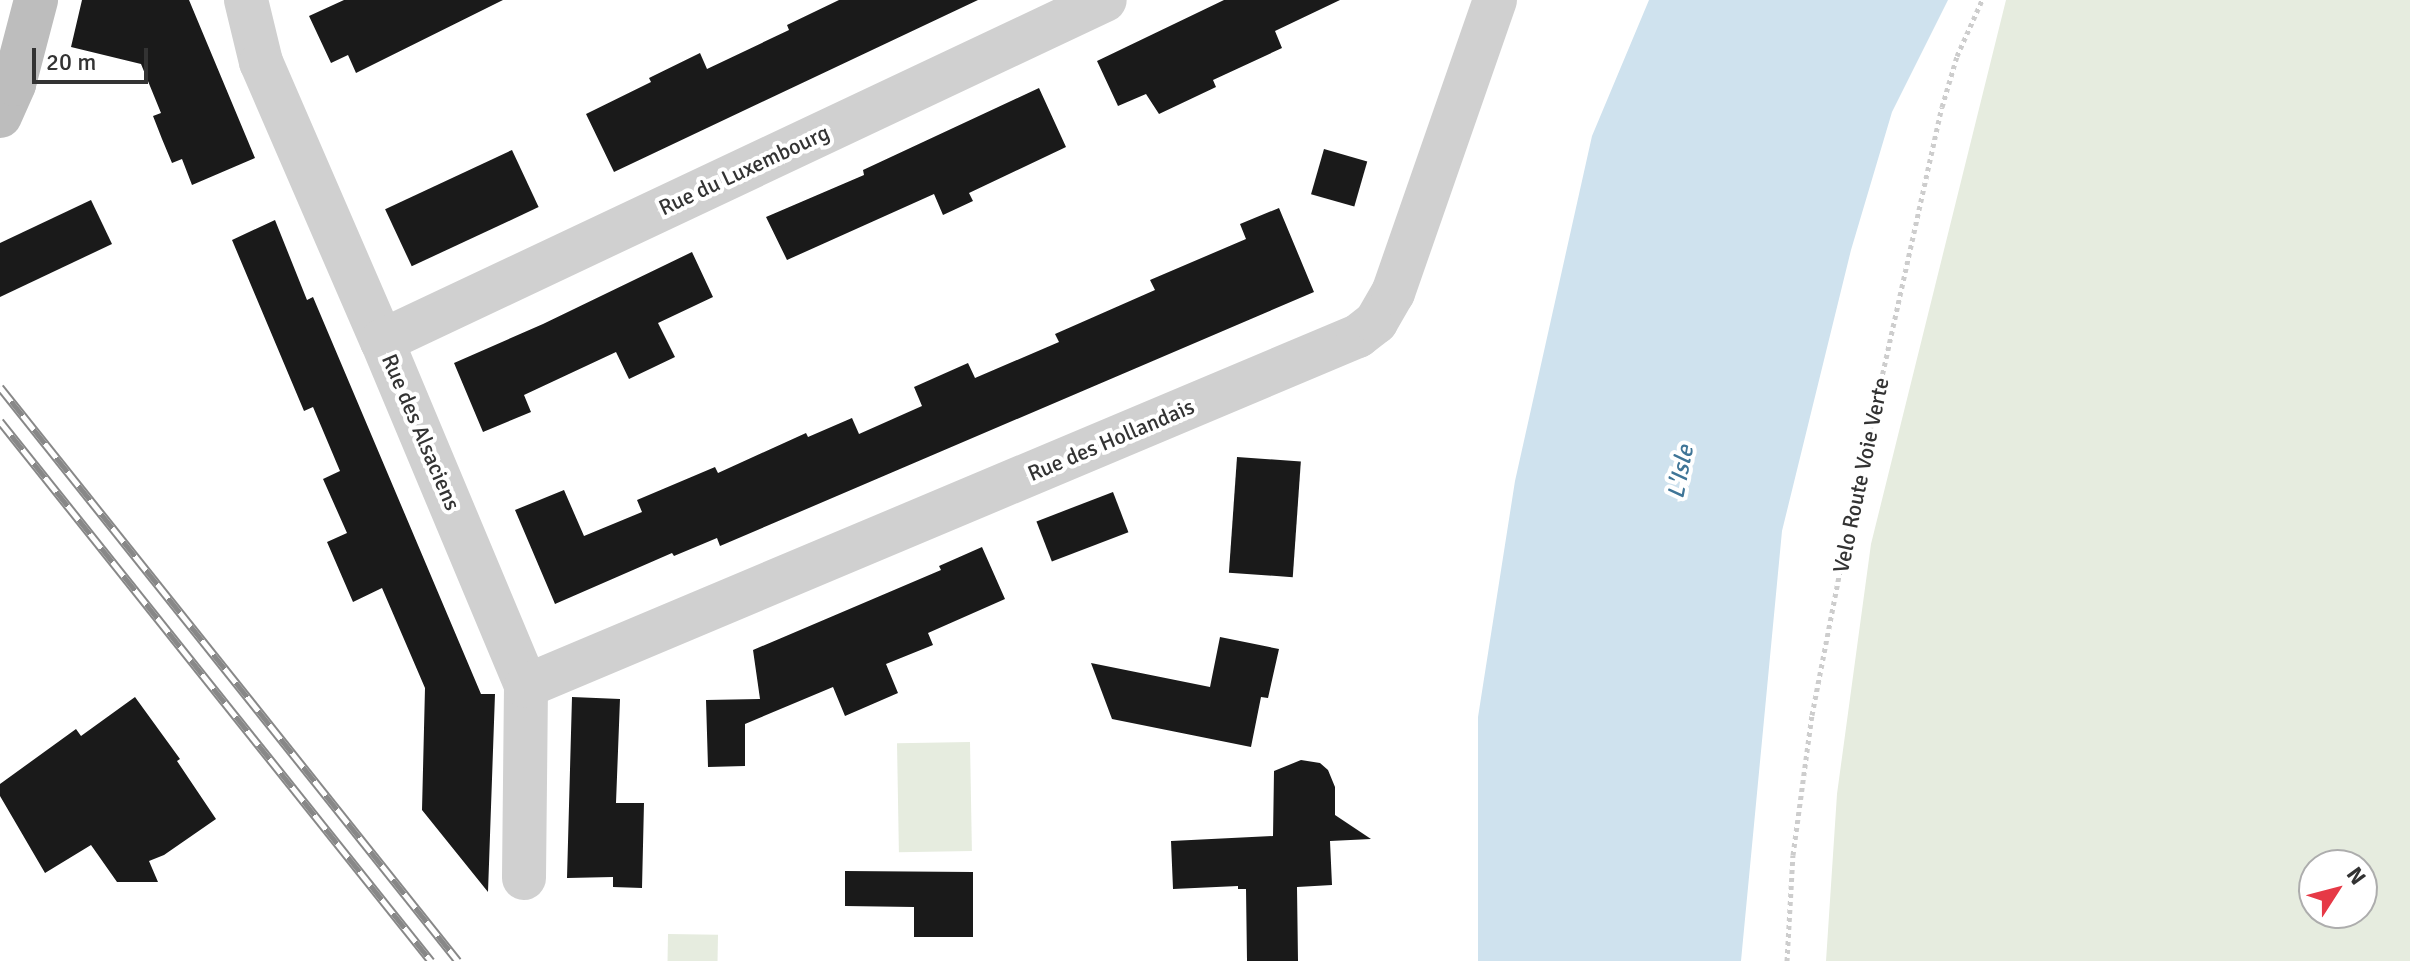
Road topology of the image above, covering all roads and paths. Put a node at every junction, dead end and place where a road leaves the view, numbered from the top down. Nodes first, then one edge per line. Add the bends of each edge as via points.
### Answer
1 (36, 0) edge
2 (246, 0) edge
3 (1105, 0) edge
4 (1495, 0) edge
5 (1982, 0) edge
6 (0, 116) edge
7 (382, 341) junction
8 (526, 686) junction
9 (524, 878) dead end
10 (1787, 961) edge

1 - 6 main road
2 - 7 street, Rue des Alsaciens via 261,62
3 - 7 street, Rue du Luxembourg
4 - 8 street, Rue des Hollandais via 1393,293 1376,322 1358,336
5 - 10 path, Velo Route Voie Verte via 1942,107 1848,530 1812,715 1793,855
7 - 8 street, Rue des Alsaciens
8 - 9 street, Rue des Alsaciens

